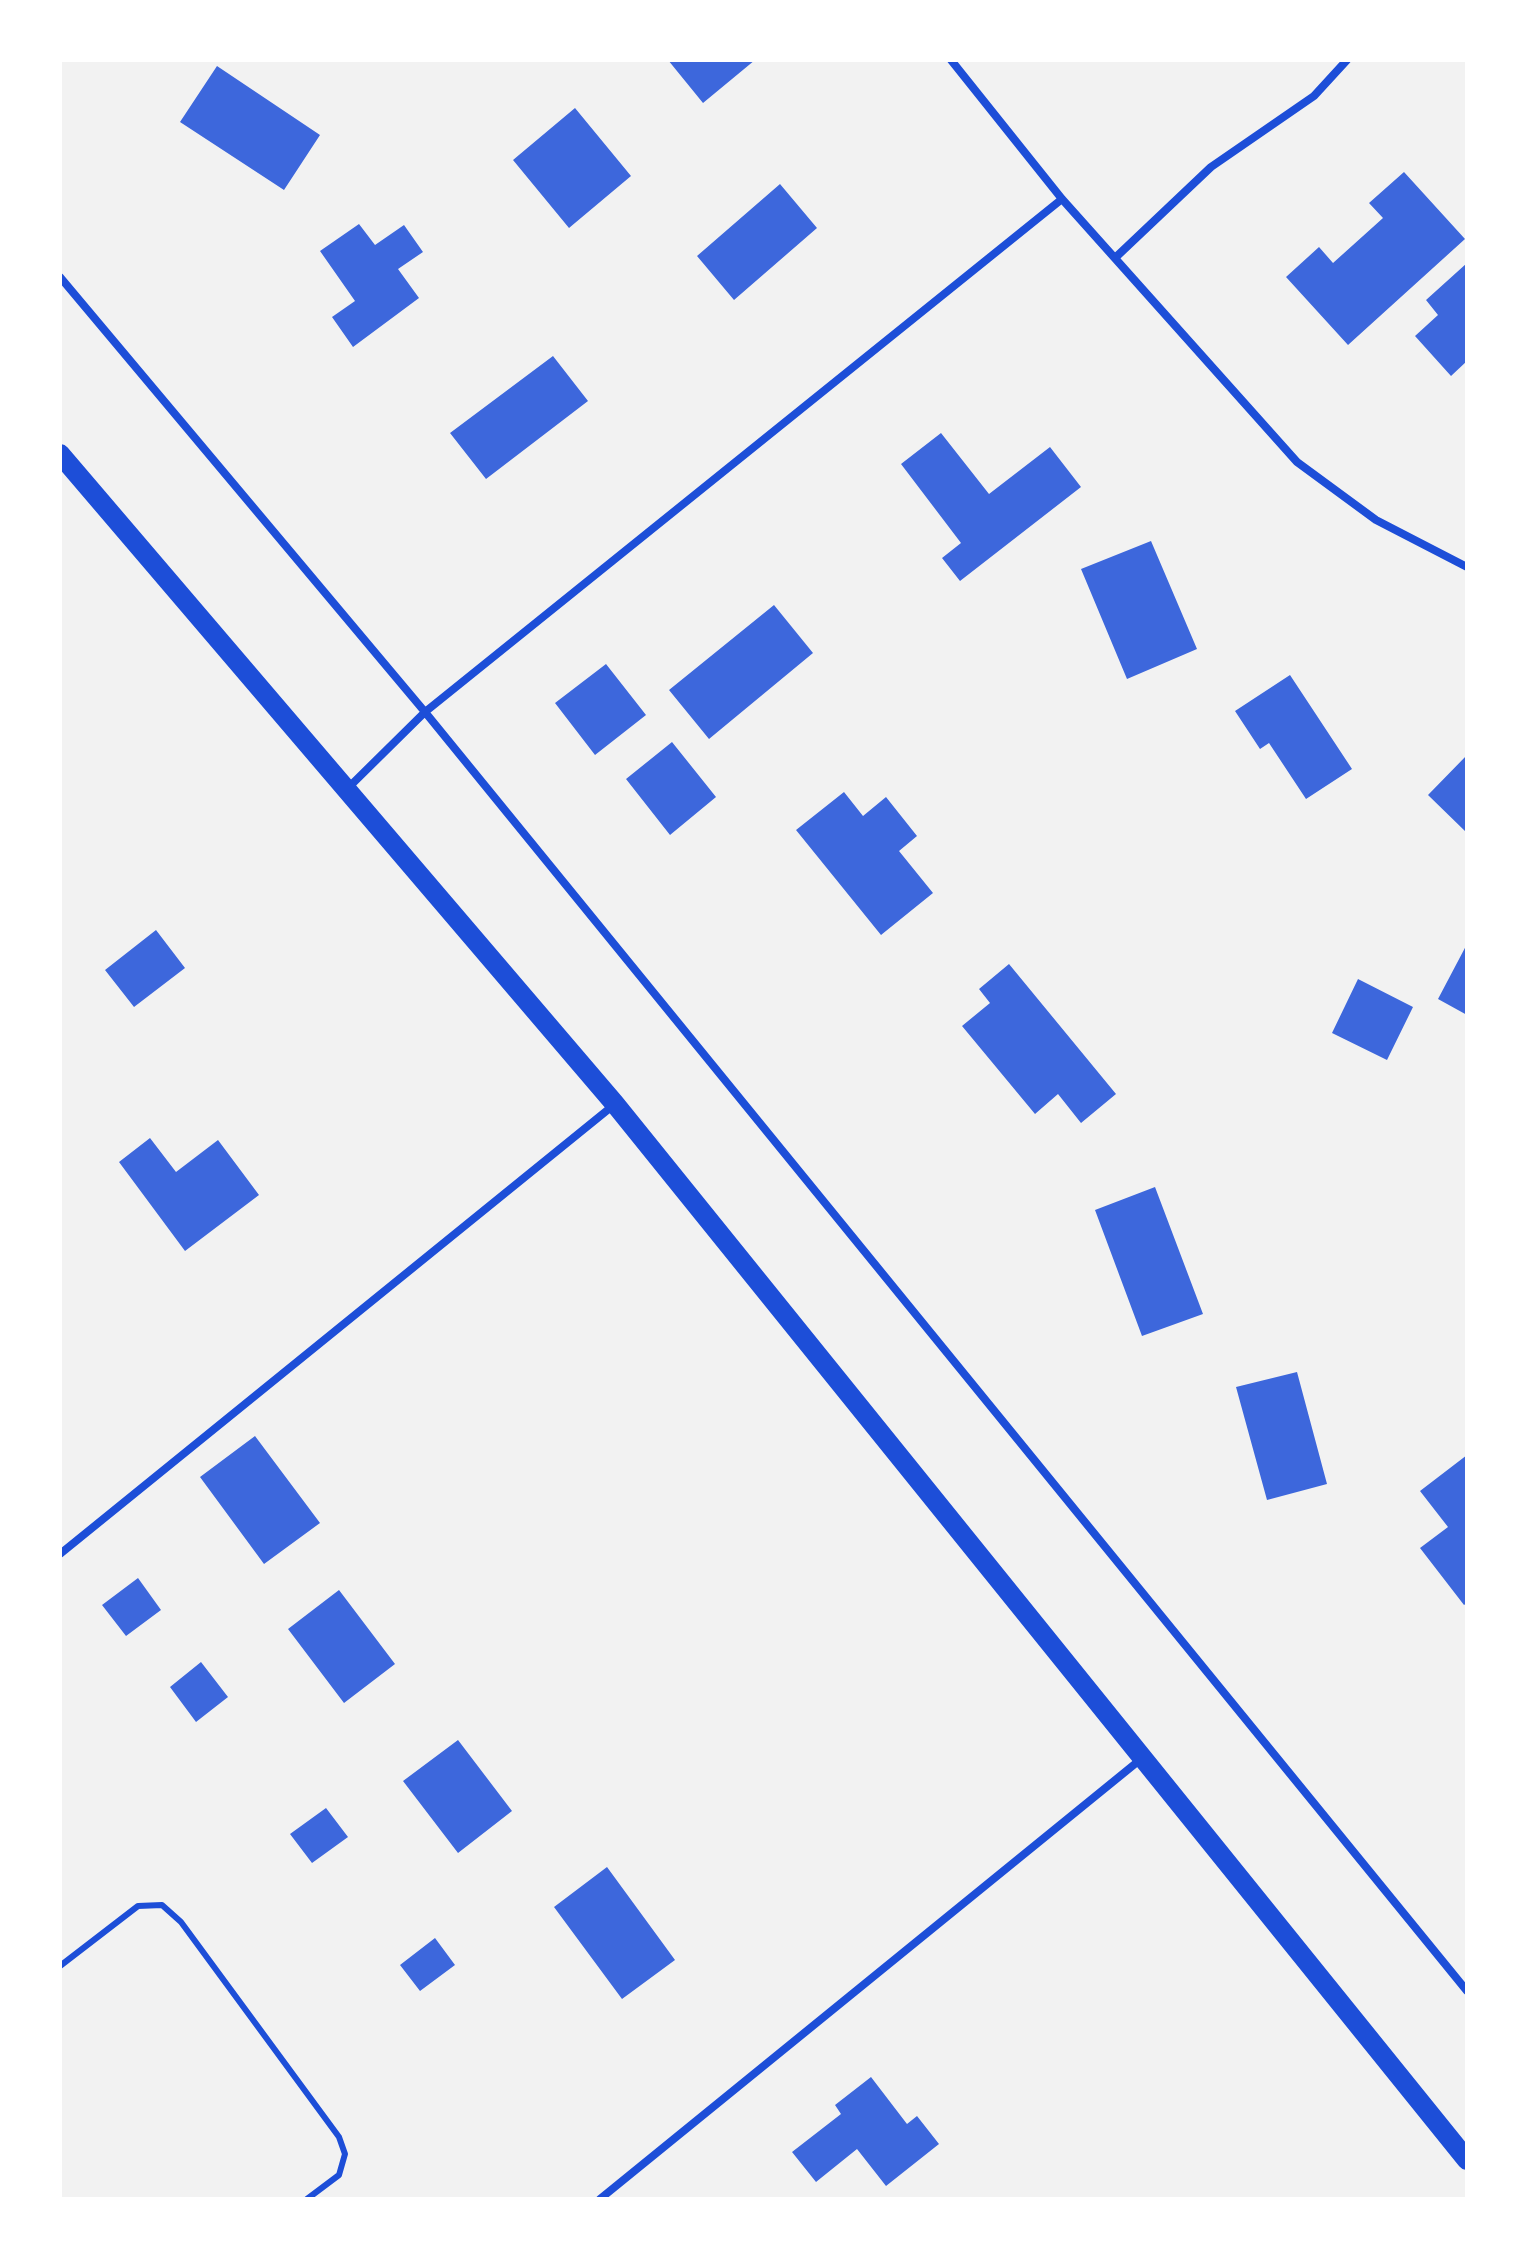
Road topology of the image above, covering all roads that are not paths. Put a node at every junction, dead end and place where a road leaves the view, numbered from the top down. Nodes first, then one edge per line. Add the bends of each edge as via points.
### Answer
1 (951, 60) edge
2 (1347, 60) edge
3 (1062, 199) junction
4 (1115, 258) junction
5 (60, 277) edge
6 (64, 466) edge
7 (1467, 567) edge
8 (425, 712) junction
9 (345, 790) junction
10 (615, 1104) junction
11 (60, 1554) edge
12 (1142, 1759) junction
13 (60, 1966) edge
14 (1467, 1991) edge
15 (1467, 2160) edge
16 (307, 2199) edge
17 (600, 2199) edge

1 - 3 street
2 - 4 street via 1314,96 1211,167
3 - 4 street
3 - 8 street
4 - 7 street via 1297,462 1376,520
5 - 8 street
6 - 9 main road
8 - 9 street
8 - 14 street
9 - 10 main road
10 - 11 street
10 - 12 main road
12 - 15 main road
12 - 17 street
13 - 16 lane via 138,1906 162,1905 181,1922 339,2137 345,2154 339,2175

